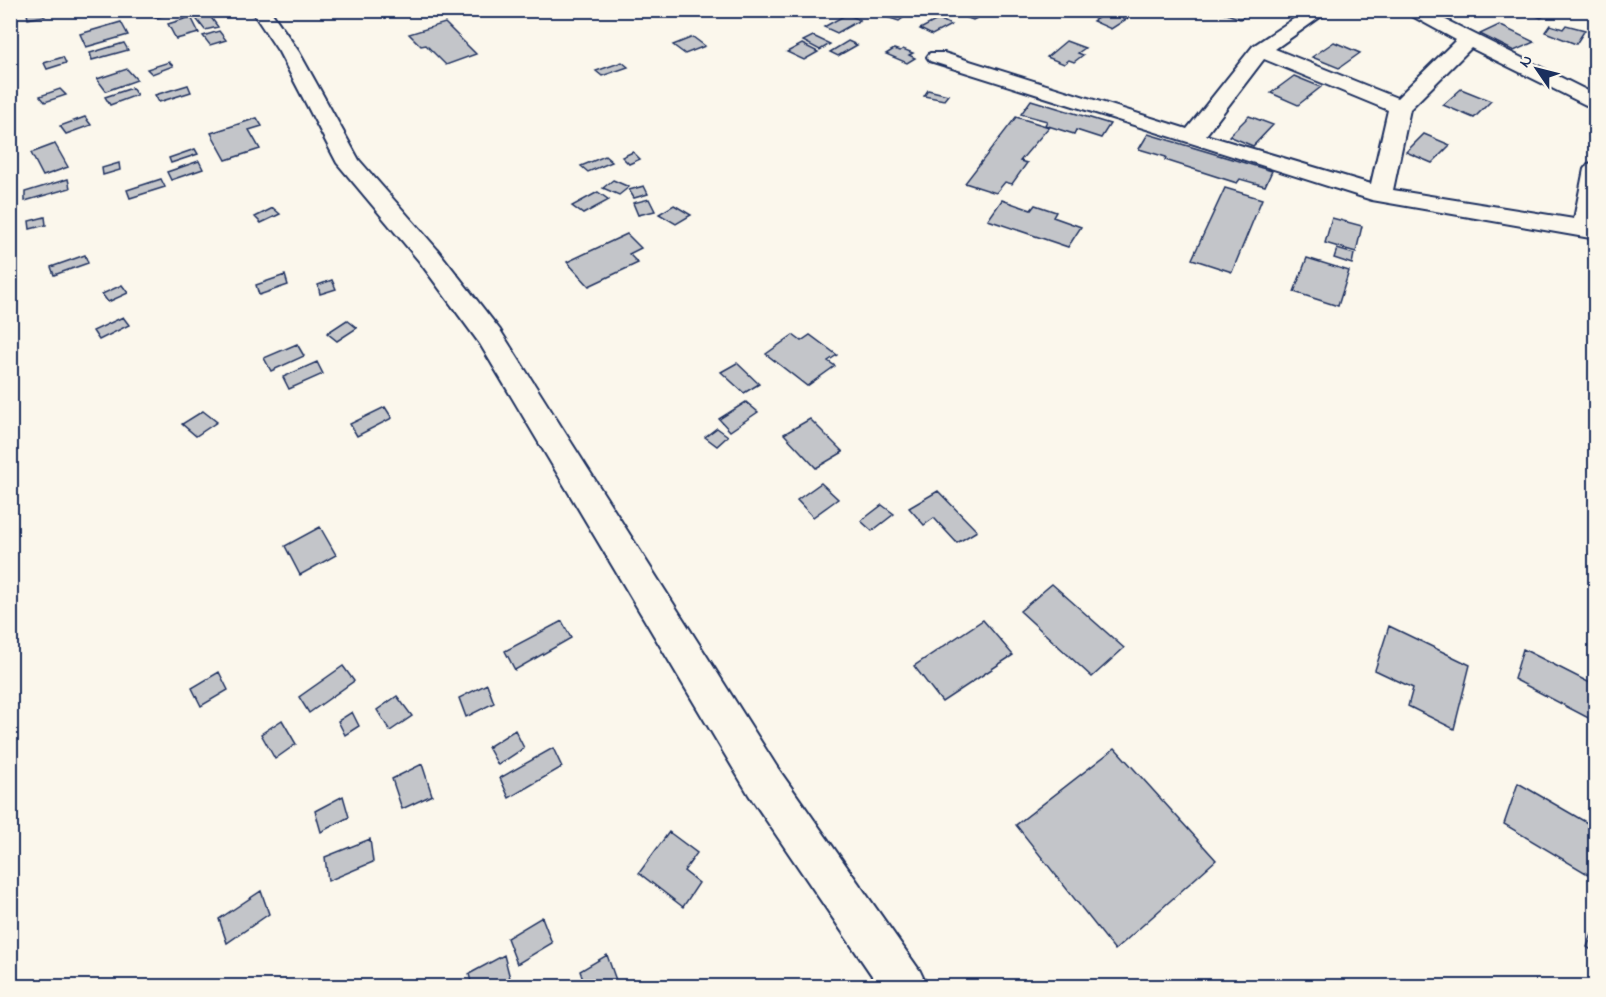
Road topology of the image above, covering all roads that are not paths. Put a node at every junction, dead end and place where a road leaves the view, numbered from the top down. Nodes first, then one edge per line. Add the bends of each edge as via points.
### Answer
1 (260, 10) edge
2 (1321, 10) edge
3 (1410, 10) edge
4 (1468, 39) junction
5 (1260, 50) junction
6 (937, 57) dead end
7 (1596, 104) edge
8 (1400, 107) junction
9 (1192, 138) junction
10 (1596, 169) edge
11 (1380, 195) junction
12 (1590, 230) edge
13 (905, 987) edge

1 - 13 street via 289,52 349,163 428,255 490,337 763,781
2 - 5 street
3 - 4 street
4 - 7 street
4 - 8 street
5 - 8 street
5 - 9 street
6 - 9 street
8 - 11 street
9 - 11 street
10 - 12 street
11 - 12 street

